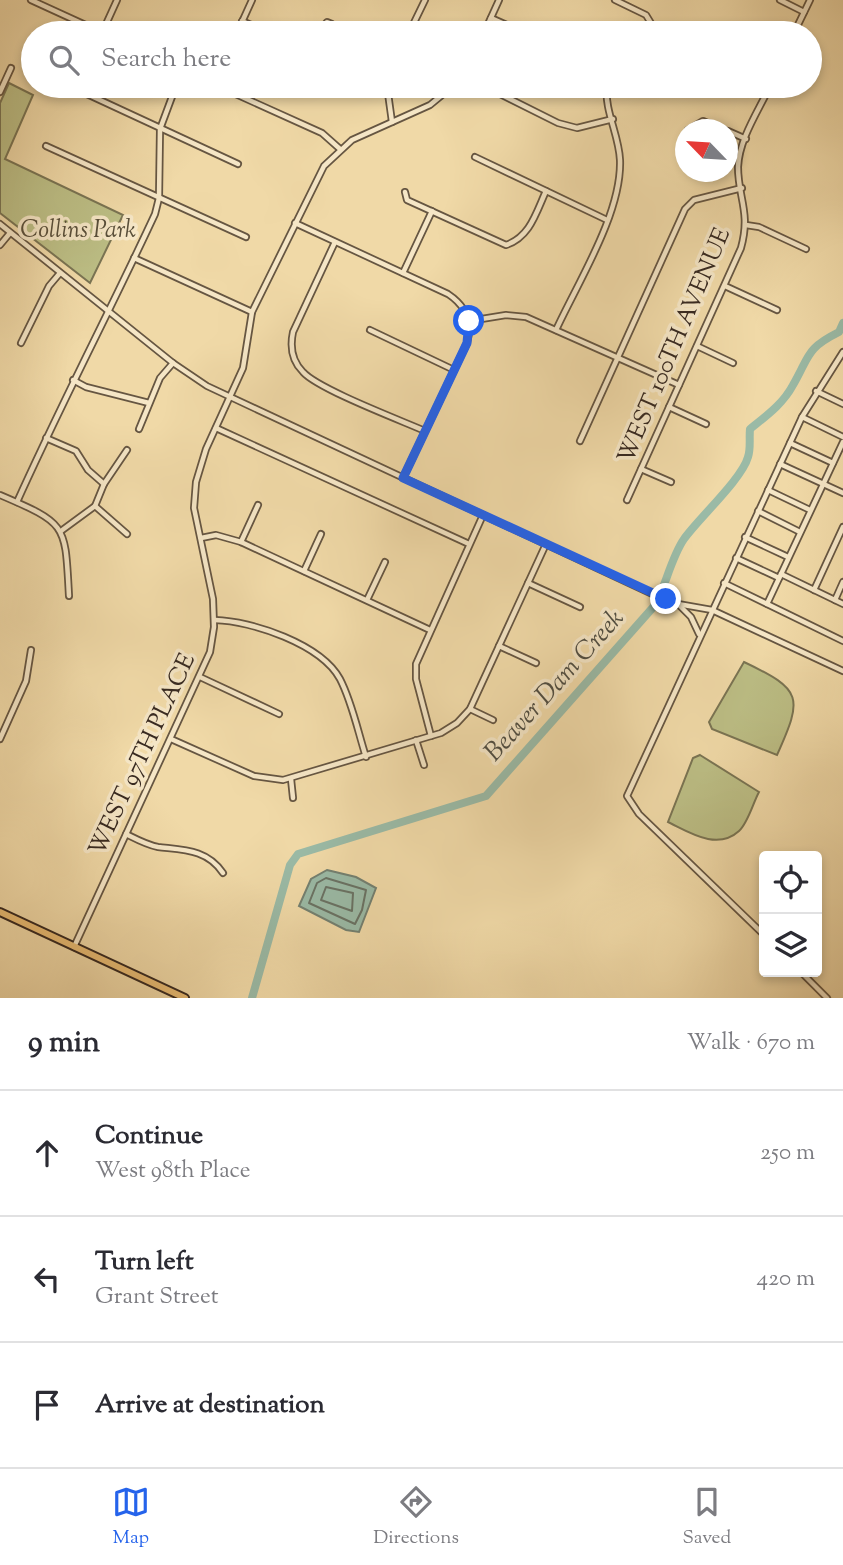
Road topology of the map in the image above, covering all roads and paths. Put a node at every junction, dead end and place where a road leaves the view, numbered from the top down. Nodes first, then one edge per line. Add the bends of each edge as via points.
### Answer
1 (31, 0) edge
2 (117, 0) edge
3 (252, 0) edge
4 (425, 0) edge
5 (499, 0) edge
6 (615, 0) edge
7 (780, 0) edge
8 (810, 0) edge
9 (804, 12) junction
10 (491, 18) junction
11 (77, 21) edge
12 (108, 21) edge
13 (242, 21) edge
14 (415, 21) edge
15 (490, 21) edge
16 (498, 21) edge
17 (650, 21) edge
18 (800, 21) edge
19 (12, 68) dead end
20 (0, 92) edge
21 (95, 98) edge
22 (170, 98) edge
23 (245, 98) edge
24 (389, 98) edge
25 (438, 98) edge
26 (508, 98) edge
27 (609, 98) edge
28 (765, 98) edge
29 (613, 119) junction
30 (392, 122) junction
31 (160, 129) junction
32 (738, 135) edge
33 (746, 139) junction
34 (46, 146) dead end
35 (340, 149) junction
36 (475, 157) dead end
37 (238, 164) dead end
38 (742, 188) junction
39 (546, 191) junction
40 (405, 192) dead end
41 (159, 198) junction
42 (432, 211) junction
43 (607, 220) junction
44 (295, 223) junction
45 (0, 224) edge
46 (746, 225) junction
47 (10, 233) junction
48 (246, 237) dead end
49 (335, 241) junction
50 (0, 245) edge
51 (806, 248) dead end
52 (134, 258) junction
53 (60, 273) junction
54 (403, 273) junction
55 (725, 286) junction
56 (777, 310) dead end
57 (252, 312) junction
58 (110, 313) junction
59 (469, 321) junction
60 (370, 330) dead end
61 (556, 330) junction
62 (21, 343) dead end
63 (698, 346) junction
64 (843, 352) edge
65 (617, 357) junction
66 (173, 363) junction
67 (733, 363) dead end
68 (454, 370) junction
69 (73, 380) junction
70 (679, 386) junction
71 (816, 391) junction
72 (230, 398) junction
73 (149, 403) junction
74 (843, 404) edge
75 (669, 407) junction
76 (802, 417) junction
77 (706, 424) dead end
78 (216, 428) junction
79 (139, 429) dead end
80 (425, 431) junction
81 (46, 438) junction
82 (843, 439) edge
83 (580, 441) dead end
84 (790, 443) junction
85 (127, 450) dead end
86 (837, 454) junction
87 (843, 457) edge
88 (833, 463) junction
89 (780, 464) junction
90 (641, 469) junction
91 (403, 478) junction
92 (671, 482) dead end
93 (104, 484) junction
94 (823, 484) junction
95 (768, 490) junction
96 (843, 493) edge
97 (0, 495) edge
98 (627, 500) dead end
99 (17, 502) junction
100 (258, 505) dead end
101 (95, 506) junction
102 (810, 510) junction
103 (758, 511) junction
104 (483, 515) junction
105 (843, 527) edge
106 (61, 531) junction
107 (800, 532) junction
108 (127, 534) dead end
109 (321, 534) dead end
110 (745, 537) junction
111 (201, 538) junction
112 (241, 542) junction
113 (469, 544) junction
114 (546, 544) junction
115 (788, 557) junction
116 (736, 558) junction
117 (385, 562) dead end
118 (304, 571) junction
119 (780, 576) junction
120 (843, 582) edge
121 (528, 583) junction
122 (723, 583) junction
123 (814, 590) junction
124 (69, 596) dead end
125 (367, 600) junction
126 (835, 600) junction
127 (678, 604) junction
128 (767, 604) junction
129 (843, 604) edge
130 (580, 607) dead end
131 (712, 610) junction
132 (215, 620) junction
133 (430, 630) junction
134 (700, 636) junction
135 (843, 640) edge
136 (499, 646) junction
137 (31, 650) dead end
138 (536, 663) dead end
139 (843, 671) edge
140 (200, 677) junction
141 (470, 709) junction
142 (279, 714) dead end
143 (493, 720) dead end
144 (2, 729) edge
145 (431, 736) junction
146 (0, 739) edge
147 (171, 739) junction
148 (416, 740) junction
149 (366, 757) junction
150 (424, 765) dead end
151 (291, 779) junction
152 (293, 798) dead end
153 (126, 834) junction
154 (223, 873) dead end
155 (0, 912) edge
156 (759, 930) edge
157 (74, 947) junction
158 (806, 977) edge
159 (185, 998) edge
160 (827, 998) edge

1 - 11 street
2 - 12 street
3 - 13 street
4 - 14 street
5 - 10 street
6 - 17 street
7 - 9 street
8 - 9 street
9 - 18 street
10 - 15 street
10 - 16 street
19 - 20 street
21 - 31 street
22 - 31 street
23 - 35 street via 322,133
24 - 30 street
25 - 30 street, WEST 97TH PLACE
26 - 29 street via 577,128
27 - 29 street
28 - 33 street, WEST 100TH AVENUE
29 - 43 street via 620,178
30 - 35 street, WEST 97TH PLACE
31 - 37 street
31 - 41 street
32 - 33 street
33 - 38 street, WEST 100TH AVENUE via 738,163
34 - 41 street
35 - 44 street, WEST 97TH PLACE via 317,177
36 - 39 street
38 - 46 street, WEST 100TH AVENUE
38 - 65 street via 694,200 685,209
39 - 42 street via 527,231 519,241 506,245
39 - 43 street
40 - 42 street via 407,200
41 - 48 street
41 - 52 street
42 - 54 street
43 - 61 street
44 - 49 street
44 - 57 street, WEST 97TH PLACE
45 - 47 street
46 - 51 street
46 - 55 street, WEST 100TH AVENUE
47 - 50 street
47 - 53 street
49 - 54 street
49 - 80 street via 293,332 294,357 308,377
52 - 57 street
52 - 58 street
53 - 58 street
53 - 62 street via 48,286
54 - 59 street via 455,299
55 - 56 street
55 - 63 street, WEST 100TH AVENUE
57 - 72 street, WEST 97TH PLACE via 243,368
58 - 66 street
58 - 69 street
59 - 61 street via 526,317
59 - 68 street via 467,343
60 - 68 street
61 - 65 street
63 - 67 street
63 - 70 street, WEST 100TH AVENUE
64 - 71 street
65 - 70 street
65 - 83 street
66 - 72 street
66 - 73 street
68 - 80 street
69 - 73 street
69 - 81 street
70 - 75 street, WEST 100TH AVENUE
71 - 74 street
71 - 76 street
72 - 78 street, WEST 97TH PLACE
72 - 91 street
73 - 79 street
75 - 77 street
75 - 90 street, WEST 100TH AVENUE
76 - 82 street
76 - 84 street
78 - 111 street, WEST 97TH PLACE via 195,482 194,508
78 - 113 street
80 - 91 street
81 - 93 street via 76,451
81 - 99 street
82 - 86 street
84 - 88 street
84 - 89 street
85 - 93 street
86 - 87 street
86 - 88 street
88 - 94 street
89 - 94 street
89 - 95 street
90 - 92 street
90 - 98 street, WEST 100TH AVENUE
91 - 104 street
93 - 101 street
94 - 96 street
94 - 102 street
95 - 102 street
95 - 103 street
97 - 99 street
99 - 106 street via 50,518
100 - 112 street
101 - 106 street
101 - 108 street
102 - 107 street
103 - 107 street
103 - 110 street
104 - 113 street
104 - 114 street
105 - 123 street
106 - 124 street via 66,542
107 - 115 street
109 - 118 street
110 - 115 street
110 - 116 street
111 - 112 street via 216,535
111 - 132 street, WEST 97TH PLACE
112 - 118 street
113 - 133 street
114 - 121 street
114 - 127 street
115 - 119 street
116 - 119 street
116 - 122 street
117 - 125 street
118 - 125 street
119 - 123 street
119 - 128 street
120 - 126 street
121 - 130 street
121 - 136 street
122 - 128 street
122 - 131 street
123 - 126 street
125 - 133 street
126 - 129 street
127 - 131 street
127 - 134 street
128 - 135 street
131 - 134 street
131 - 139 street
132 - 140 street, WEST 97TH PLACE
132 - 149 street via 261,628 326,662 341,680
133 - 145 street via 416,664 416,679
134 - 156 street via 627,796 639,814
136 - 138 street
136 - 141 street
137 - 144 street via 26,681
140 - 142 street
140 - 147 street, WEST 97TH PLACE
141 - 143 street
141 - 145 street via 452,727
144 - 146 street
145 - 148 street
147 - 151 street via 254,776
147 - 153 street, WEST 97TH PLACE
148 - 149 street
148 - 150 street
149 - 151 street
151 - 152 street
153 - 154 street via 149,845 190,850 216,862
153 - 157 street, WEST 97TH PLACE
155 - 157 main road
157 - 159 main road
158 - 160 street

